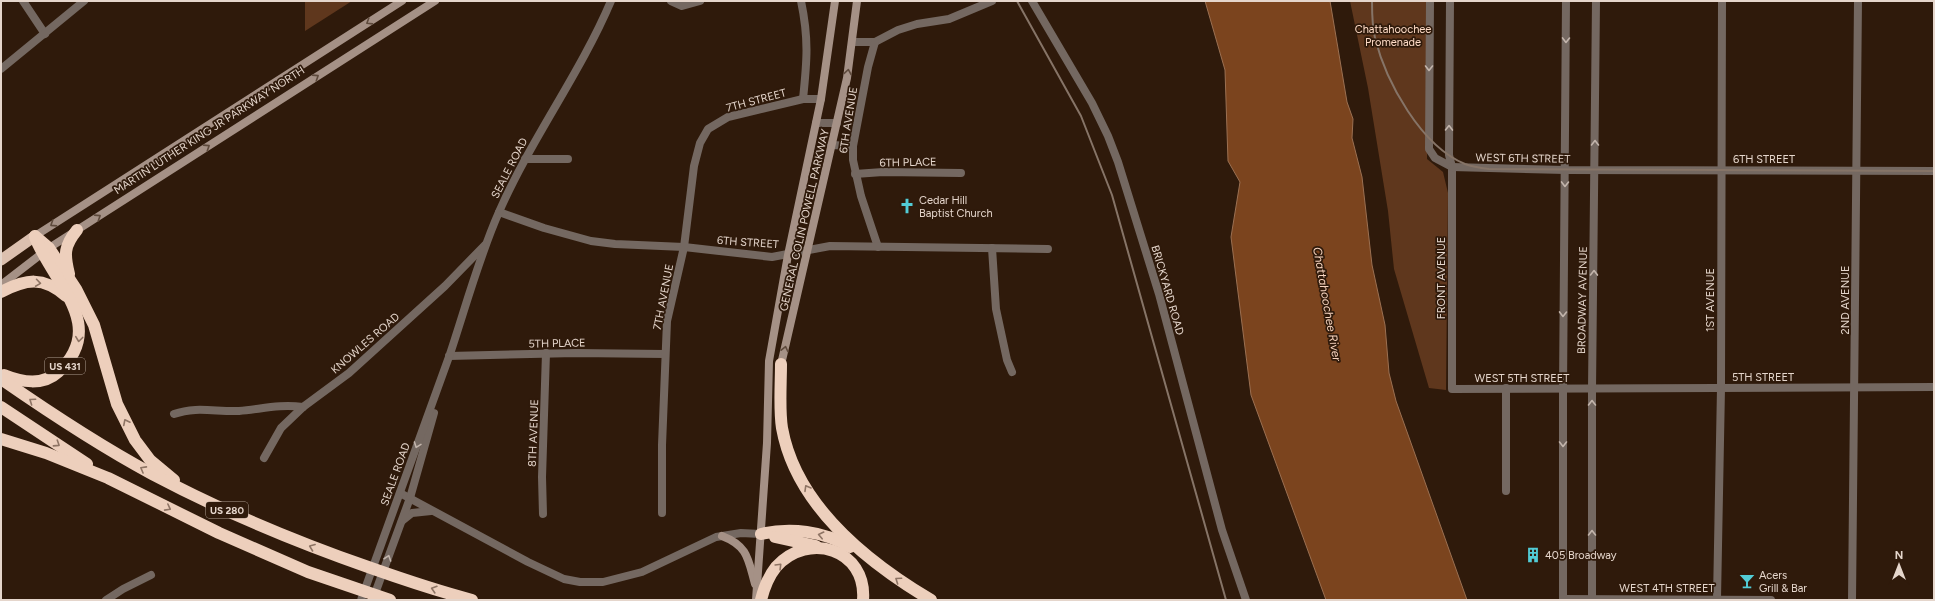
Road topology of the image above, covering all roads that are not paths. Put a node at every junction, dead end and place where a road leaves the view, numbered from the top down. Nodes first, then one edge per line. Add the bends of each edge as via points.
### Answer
1 (22, 1) edge
2 (84, 1) edge
3 (402, 1) edge
4 (435, 1) edge
5 (671, 1) edge
6 (700, 1) edge
7 (801, 1) edge
8 (835, 1) edge
9 (857, 1) edge
10 (992, 1) edge
11 (1032, 1) edge
12 (1430, 1) edge
13 (1450, 1) edge
14 (1566, 1) edge
15 (1596, 1) edge
16 (1722, 1) edge
17 (1858, 1) edge
18 (612, 2) edge
19 (45, 34) junction
20 (852, 42) junction
21 (875, 42) junction
22 (2, 68) edge
23 (803, 99) junction
24 (821, 99) junction
25 (816, 123) junction
26 (837, 123) junction
27 (703, 137) joint
28 (831, 145) junction
29 (853, 146) junction
30 (525, 158) junction
31 (568, 159) dead end
32 (1452, 167) junction
33 (1565, 170) junction
34 (1595, 170) junction
35 (1856, 170) junction
36 (1722, 171) junction
37 (1934, 171) edge
38 (961, 173) dead end
39 (855, 174) junction
40 (499, 212) junction
41 (77, 230) junction
42 (35, 236) junction
43 (485, 245) junction
44 (684, 247) junction
45 (878, 247) junction
46 (992, 248) junction
47 (808, 249) junction
48 (1048, 249) dead end
49 (45, 251) junction
50 (788, 255) junction
51 (1, 260) edge
52 (71, 281) junction
53 (1, 285) edge
54 (1, 292) edge
55 (72, 301) junction
56 (546, 353) junction
57 (665, 354) junction
58 (449, 356) junction
59 (781, 364) junction
60 (1012, 372) dead end
61 (1, 374) edge
62 (1, 379) edge
63 (1934, 387) edge
64 (1506, 388) junction
65 (1721, 388) junction
66 (1855, 388) junction
67 (1452, 389) joint
68 (1563, 389) junction
69 (1592, 389) junction
70 (1, 407) edge
71 (303, 407) junction
72 (174, 414) dead end
73 (1, 438) edge
74 (767, 443) junction
75 (264, 458) dead end
76 (108, 478) junction
77 (1506, 491) dead end
78 (188, 492) junction
79 (400, 493) junction
80 (410, 498) junction
81 (434, 511) junction
82 (662, 513) dead end
83 (543, 514) dead end
84 (401, 522) junction
85 (760, 534) junction
86 (722, 536) junction
87 (821, 547) junction
88 (868, 558) junction
89 (152, 575) dead end
90 (758, 598) edge
91 (1717, 599) junction
92 (106, 600) edge
93 (361, 600) edge
94 (373, 600) edge
95 (390, 600) edge
96 (472, 600) edge
97 (863, 600) edge
98 (931, 600) edge
99 (1246, 600) edge
100 (1563, 600) edge
101 (1592, 600) edge
102 (1771, 600) edge
103 (1852, 600) edge

1 - 19 street
2 - 19 street
3 -> 42 main road, MARTIN LUTHER KING JR PARKWAY NORTH
41 -> 4 main road, MARTIN LUTHER KING JR PARKWAY NORTH
5 - 6 street via 682,6
7 - 23 street via 808,38
8 - 24 main road, GENERAL COLIN POWELL PARKWAY
9 - 20 main road, GENERAL COLIN POWELL PARKWAY
10 - 21 street via 949,18 898,30
11 - 99 street, BRICKYARD ROAD via 1092,103 1118,162 1155,281 1224,536
12 -> 32 street via 1429,149 1435,158
32 -> 13 street, FRONT AVENUE via 1449,154
14 -> 33 street, BROADWAY AVENUE
34 -> 15 street, BROADWAY AVENUE
16 - 36 street, 1ST AVENUE
17 - 35 street, 2ND AVENUE
18 - 30 street, SEALE ROAD
19 - 22 street
20 - 21 street
26 -> 20 main road, GENERAL COLIN POWELL PARKWAY
21 - 29 street, 6TH AVENUE
23 - 24 street, 7TH STREET
23 - 27 street, 7TH STREET via 728,117 714,124
24 - 25 main road, GENERAL COLIN POWELL PARKWAY
25 - 26 street
25 - 50 main road, GENERAL COLIN POWELL PARKWAY
26 - 28 main road, GENERAL COLIN POWELL PARKWAY
27 - 44 street, 7TH AVENUE via 694,166
28 - 29 street
28 - 47 main road, GENERAL COLIN POWELL PARKWAY
29 - 39 street, 6TH AVENUE
30 - 31 street
30 - 40 street, SEALE ROAD
32 - 33 street, WEST 6TH STREET
32 - 67 street, FRONT AVENUE
33 - 34 street, WEST 6TH STREET
33 -> 68 street, BROADWAY AVENUE
34 - 36 street, 6TH STREET
69 -> 34 street, BROADWAY AVENUE
35 - 36 street, 6TH STREET
35 - 37 street, 6TH STREET
35 - 66 street, 2ND AVENUE
36 - 65 street, 1ST AVENUE
38 - 39 street, 6TH PLACE
39 - 45 street, 6TH AVENUE
40 - 43 street, SEALE ROAD
40 - 44 street, 6TH STREET via 591,241
41 - 49 main road, MARTIN LUTHER KING JR PARKWAY NORTH
41 - 52 highway via 68,242 66,251
42 - 49 highway
42 - 51 highway, MARTIN LUTHER KING JR PARKWAY NORTH
43 - 58 street, SEALE ROAD
43 - 71 street, KNOWLES ROAD via 445,286 350,373
44 - 50 street, 6TH STREET via 772,257
44 - 57 street, 7TH AVENUE via 667,322
45 - 46 street, 6TH STREET
45 - 47 street, 6TH STREET via 830,246
46 - 48 street, 6TH STREET
46 - 60 street via 996,309
47 - 50 street, 6TH STREET
59 -> 47 main road, GENERAL COLIN POWELL PARKWAY
49 - 52 highway
49 - 53 main road, MARTIN LUTHER KING JR PARKWAY NORTH
49 - 55 highway
50 - 74 main road, GENERAL COLIN POWELL PARKWAY via 768,361
78 -> 52 highway via 150,460 135,440 117,404 94,326
54 -> 55 highway via 18,283 34,282 50,285
55 -> 61 highway, US 431 via 80,324 79,340 68,363 55,375 36,382 16,380
56 - 57 street, 5TH PLACE
56 - 58 street, 5TH PLACE
56 - 83 street, 8TH AVENUE
57 - 82 street, 7TH AVENUE
58 -> 79 street, SEALE ROAD
58 - 80 street, SEALE ROAD
59 - 74 main road, GENERAL COLIN POWELL PARKWAY
88 -> 59 highway via 813,499 793,464 782,427
78 -> 62 highway, US 280 via 103,446
63 - 66 street, 5TH STREET
64 - 67 street, WEST 5TH STREET
64 - 68 street, WEST 5TH STREET
64 - 77 street
65 - 66 street, 5TH STREET
65 - 69 street, 5TH STREET
65 - 91 street, 1ST AVENUE
66 - 103 street, 2ND AVENUE
68 - 69 street, WEST 5TH STREET
68 -> 100 street, BROADWAY AVENUE
101 -> 69 street, BROADWAY AVENUE
70 -> 76 highway, US 280
71 - 72 street via 285,405 237,411 197,409
71 - 75 street, KNOWLES ROAD via 276,434
73 - 76 highway
74 - 85 main road, GENERAL COLIN POWELL PARKWAY
76 -> 95 highway, US 280 via 263,553 308,572
96 -> 78 highway, US 280 via 416,584 314,548
79 - 80 street
79 - 93 street, SEALE ROAD
80 - 81 street
80 - 84 street, SEALE ROAD
81 - 84 street via 412,513
81 - 86 street via 528,562 564,579 580,582 603,582 642,572
94 -> 84 street, SEALE ROAD
85 - 86 street
85 - 87 highway
88 -> 85 highway via 837,539 819,534 775,531
85 - 90 main road, GENERAL COLIN POWELL PARKWAY
86 - 90 main road via 736,542 744,550
90 -> 87 highway via 777,566 798,551
87 - 97 highway via 835,551 849,560 859,573 864,589
98 -> 88 highway via 900,582
89 - 92 street
91 - 101 street, WEST 4TH STREET
91 - 102 street, WEST 4TH STREET
100 - 101 street, WEST 4TH STREET

